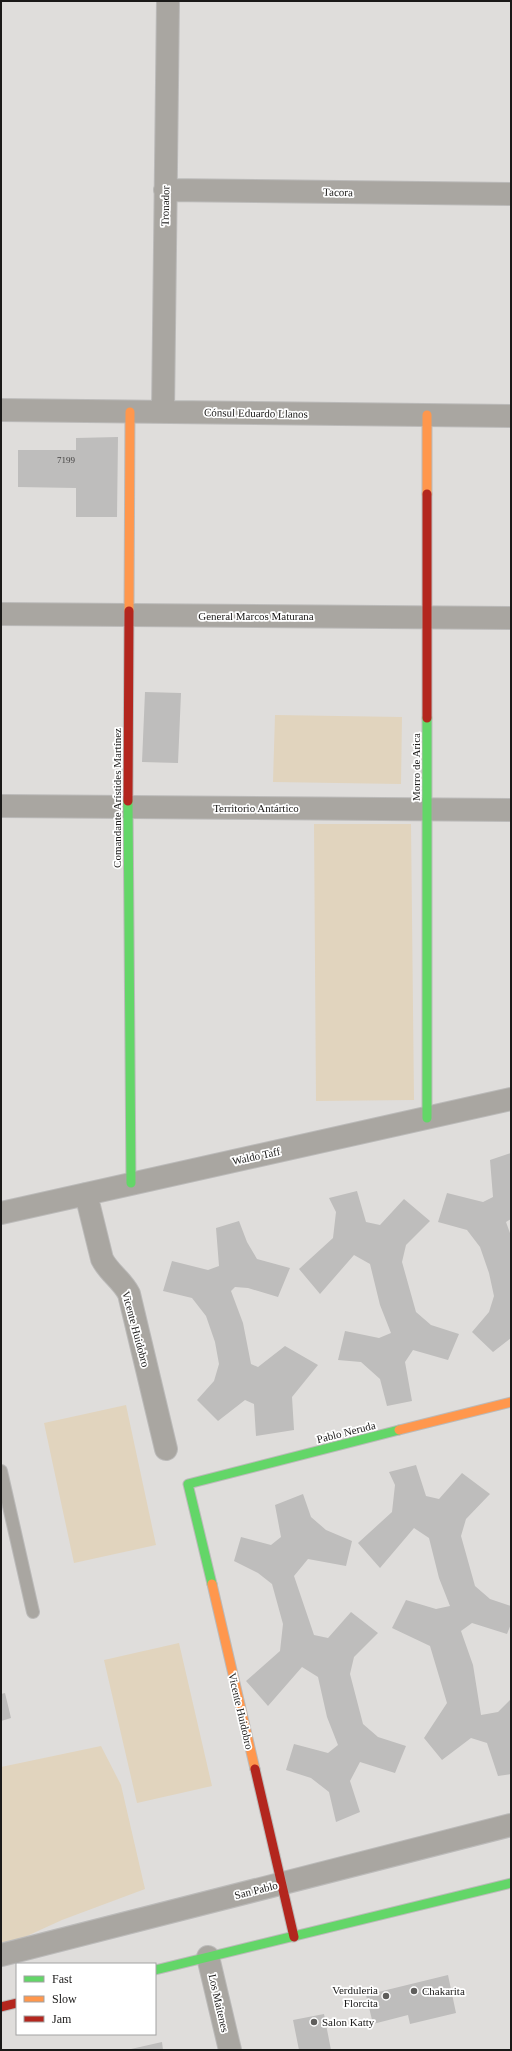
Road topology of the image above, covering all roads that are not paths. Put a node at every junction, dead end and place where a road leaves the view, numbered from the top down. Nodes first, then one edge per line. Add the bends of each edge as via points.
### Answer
1 (168, 1) edge
2 (165, 190) junction
3 (511, 194) edge
4 (1, 410) edge
5 (130, 412) junction
6 (163, 412) junction
7 (427, 415) junction
8 (511, 416) edge
9 (1, 614) edge
10 (129, 615) junction
11 (427, 618) junction
12 (511, 618) edge
13 (1, 806) edge
14 (128, 807) junction
15 (428, 810) junction
16 (511, 810) edge
17 (511, 1099) edge
18 (427, 1118) junction
19 (131, 1183) junction
20 (86, 1194) junction
21 (1, 1213) edge
22 (511, 1402) edge
23 (166, 1449) dead end
24 (1, 1470) edge
25 (188, 1484) joint
26 (33, 1612) dead end
27 (511, 1825) edge
28 (511, 1883) edge
29 (282, 1884) junction
30 (294, 1937) junction
31 (1, 1955) edge
32 (208, 1957) junction
33 (156, 1970) edge
34 (16, 2003) edge
35 (1, 2007) edge
36 (230, 2050) edge

1 - 2 street, Tronador
2 - 3 street, Tacora
2 - 6 street, Tronador
4 - 5 street, Cónsul Eduardo Llanos
5 - 6 street, Cónsul Eduardo Llanos
5 - 10 street, Comandante Arístides Martínez
6 - 7 street, Cónsul Eduardo Llanos
7 - 8 street, Cónsul Eduardo Llanos
7 - 11 street, Morro de Arica
9 - 10 street, General Marcos Maturana
10 - 11 street, General Marcos Maturana
10 - 14 street, Comandante Arístides Martínez
11 - 12 street, General Marcos Maturana
11 - 15 street, Morro de Arica
13 - 14 street, Territorio Antártico
14 - 15 street, Territorio Antártico
14 - 19 street, Comandante Arístides Martínez
15 - 16 street, Territorio Antártico
15 - 18 street, Morro de Arica
17 - 18 street, Waldo Taff
18 - 19 street, Waldo Taff
19 - 20 street, Waldo Taff
20 - 21 street, Waldo Taff
20 - 23 street, Vicente Huidobro via 102,1259 106,1268 124,1284 129,1294
22 - 25 street, Pablo Neruda
24 - 26 lane
25 - 29 street, Vicente Huidobro
27 - 29 street, San Pablo
28 - 30 street
29 - 30 street, Vicente Huidobro
29 - 31 street, San Pablo
30 - 32 street
32 - 33 street
32 - 36 street, Los Maitenes
34 - 35 street

